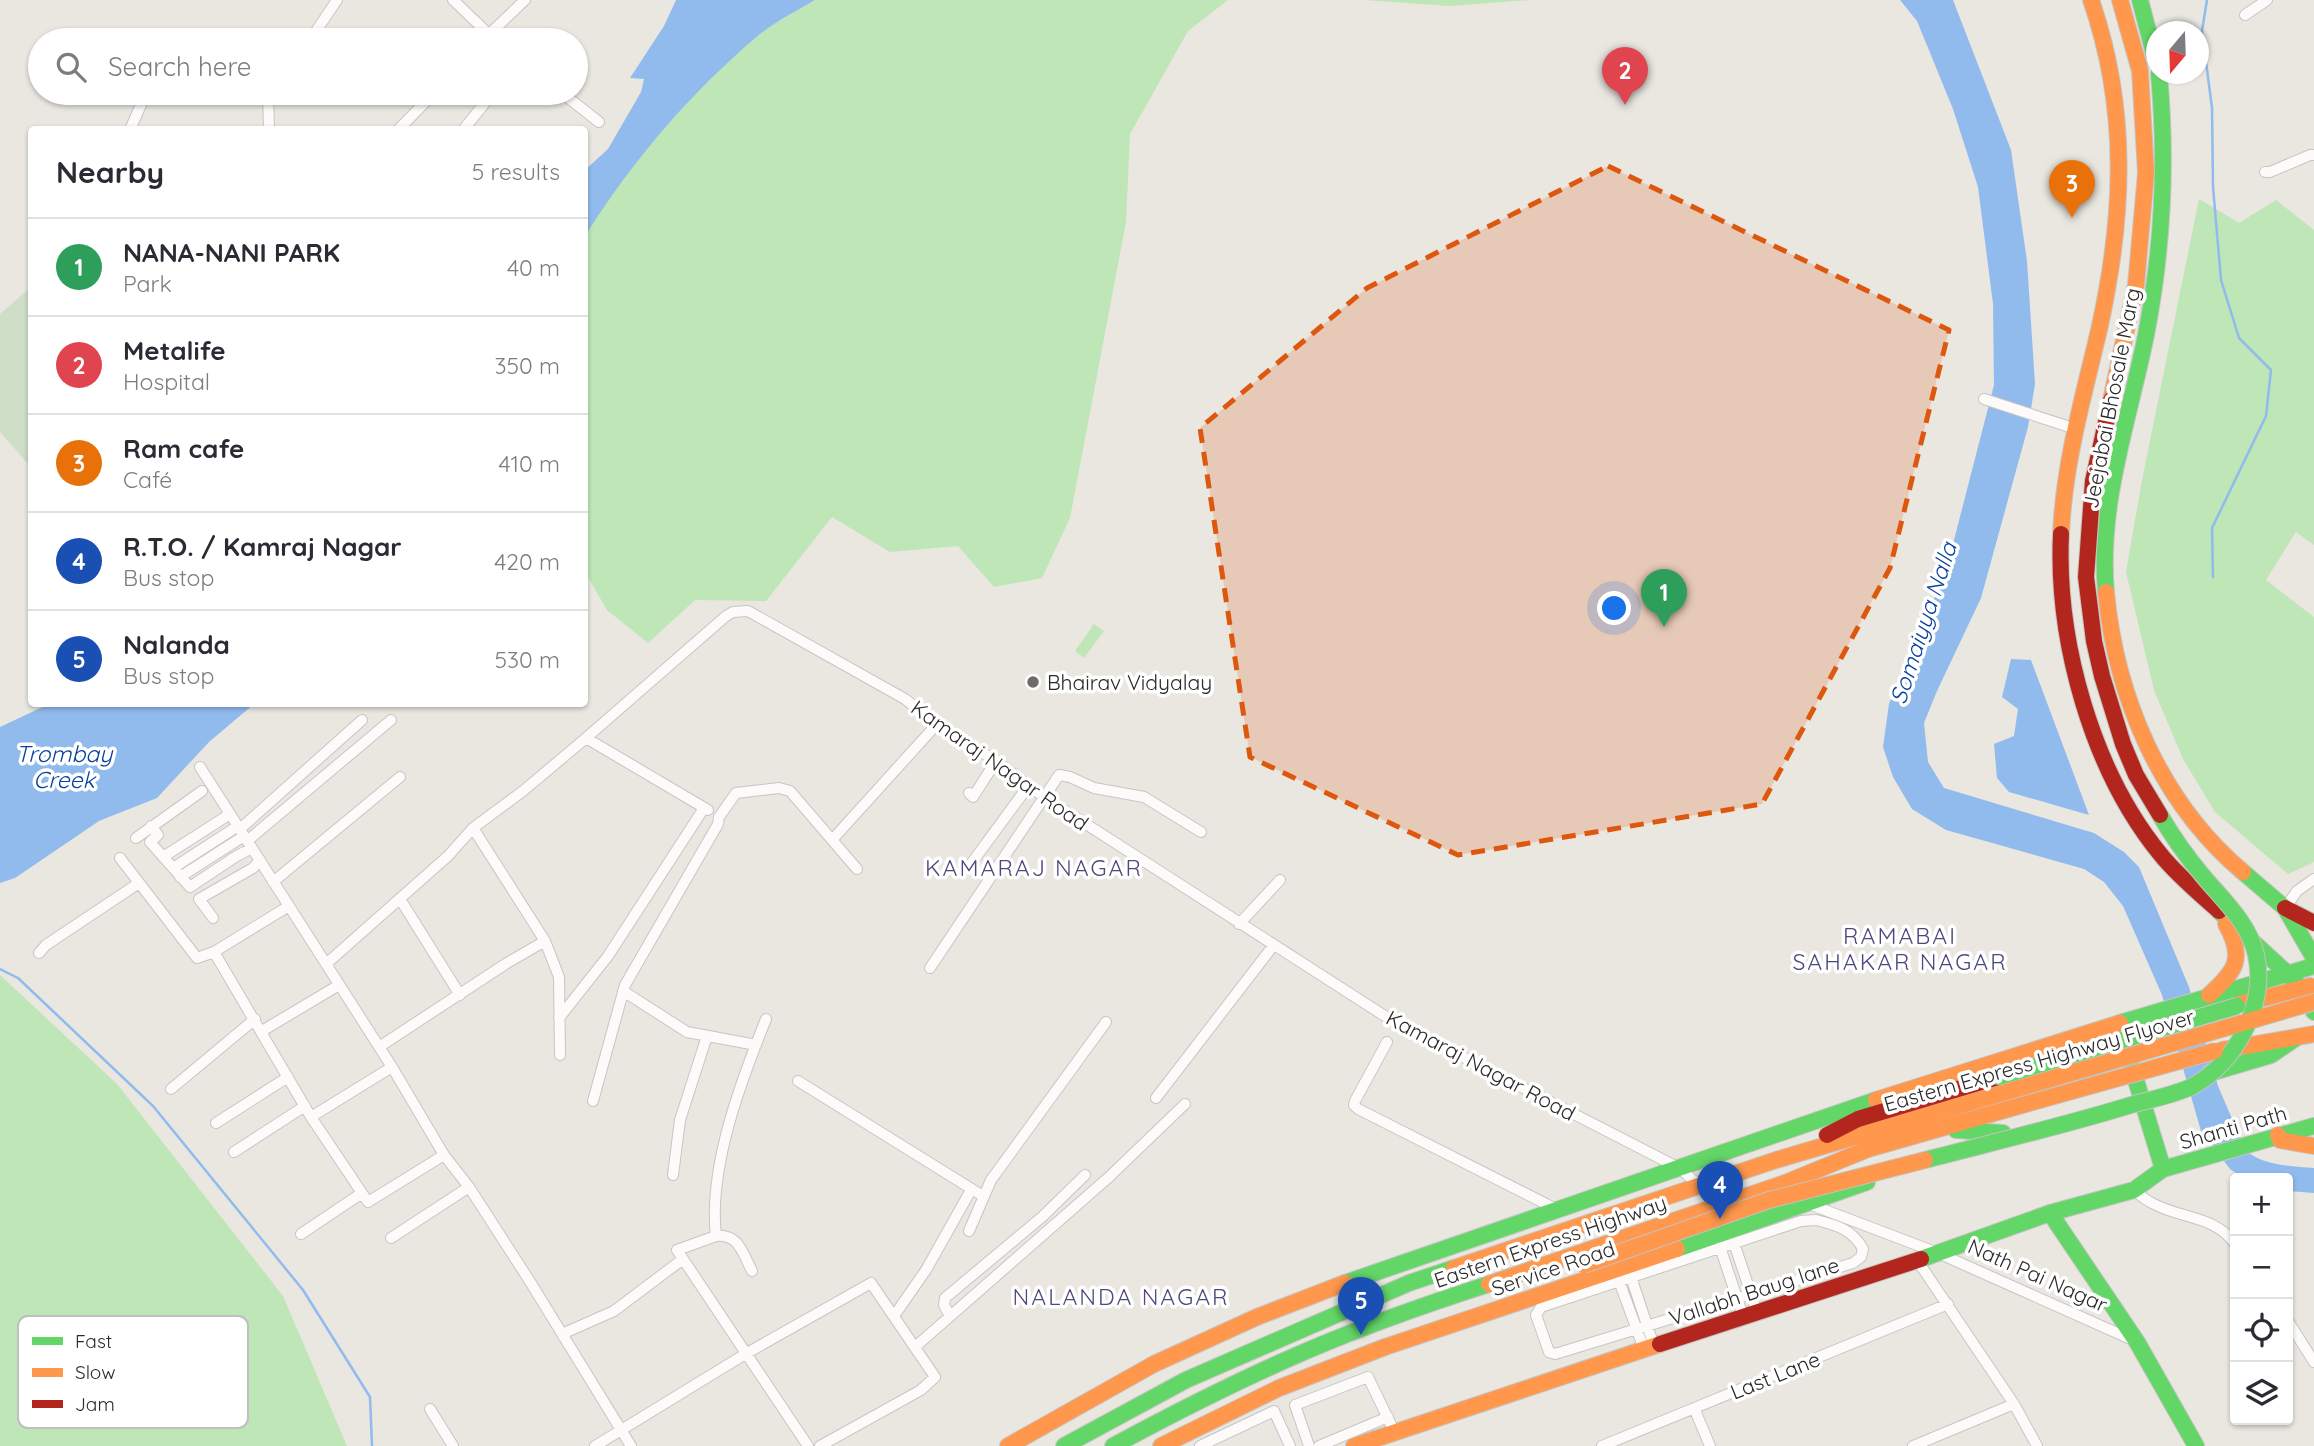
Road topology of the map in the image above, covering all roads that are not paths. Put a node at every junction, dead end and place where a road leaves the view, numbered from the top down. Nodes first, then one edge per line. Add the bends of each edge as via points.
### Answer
1 (337, 0) edge
2 (453, 0) edge
3 (525, 0) edge
4 (2091, 0) edge
5 (2120, 0) edge
6 (2140, 0) edge
7 (2267, 0) edge
8 (2245, 15) dead end
9 (2146, 22) edge
10 (318, 28) edge
11 (479, 28) edge
12 (498, 28) edge
13 (2160, 84) edge
14 (141, 105) edge
15 (268, 105) edge
16 (421, 105) edge
17 (483, 105) edge
18 (577, 105) edge
19 (599, 122) dead end
20 (132, 126) edge
21 (269, 126) edge
22 (402, 126) edge
23 (466, 126) edge
24 (2314, 155) edge
25 (2264, 172) dead end
26 (1986, 400) dead end
27 (2076, 429) junction
28 (362, 720) dead end
29 (391, 720) dead end
30 (937, 724) junction
31 (586, 738) junction
32 (996, 761) junction
33 (200, 766) dead end
34 (400, 777) dead end
35 (1029, 785) junction
36 (202, 791) dead end
37 (969, 793) dead end
38 (1044, 797) junction
39 (704, 808) junction
40 (230, 814) junction
41 (719, 817) junction
42 (151, 826) junction
43 (472, 828) junction
44 (1201, 832) dead end
45 (244, 836) junction
46 (136, 838) dead end
47 (832, 839) junction
48 (163, 857) junction
49 (120, 858) dead end
50 (260, 860) junction
51 (968, 868) dead end
52 (858, 869) dead end
53 (176, 872) junction
54 (2314, 879) edge
55 (1280, 880) dead end
56 (273, 882) junction
57 (139, 883) junction
58 (400, 899) junction
59 (289, 906) junction
60 (2285, 908) junction
61 (2218, 911) junction
62 (213, 918) dead end
63 (1239, 923) junction
64 (2314, 923) edge
65 (545, 941) junction
66 (1273, 946) junction
67 (214, 952) junction
68 (38, 953) dead end
69 (2314, 958) edge
70 (326, 964) junction
71 (2314, 966) edge
72 (930, 968) dead end
73 (2288, 975) junction
74 (339, 985) junction
75 (2307, 987) edge
76 (623, 991) junction
77 (460, 995) junction
78 (2205, 998) junction
79 (2314, 1002) edge
80 (2314, 1012) edge
81 (766, 1018) dead end
82 (255, 1019) junction
83 (559, 1019) junction
84 (2126, 1021) junction
85 (1106, 1022) dead end
86 (262, 1031) junction
87 (2314, 1034) edge
88 (707, 1036) junction
89 (2296, 1038) junction
90 (1387, 1042) dead end
91 (755, 1045) junction
92 (379, 1047) junction
93 (560, 1055) dead end
94 (392, 1067) junction
95 (288, 1077) junction
96 (798, 1081) dead end
97 (171, 1089) dead end
98 (2145, 1092) junction
99 (1156, 1098) dead end
100 (593, 1101) dead end
101 (1185, 1104) dead end
102 (305, 1106) junction
103 (311, 1117) junction
104 (216, 1123) dead end
105 (2314, 1126) edge
106 (1941, 1129) junction
107 (2003, 1133) junction
108 (2278, 1135) junction
109 (1964, 1144) junction
110 (2314, 1146) edge
111 (234, 1152) dead end
112 (444, 1155) junction
113 (1776, 1160) junction
114 (1679, 1168) junction
115 (2163, 1169) junction
116 (673, 1175) dead end
117 (1084, 1175) dead end
118 (1785, 1183) junction
119 (1700, 1186) junction
120 (469, 1187) junction
121 (971, 1190) junction
122 (2134, 1190) junction
123 (362, 1193) junction
124 (983, 1196) junction
125 (1810, 1205) junction
126 (1558, 1210) junction
127 (2050, 1213) junction
128 (969, 1231) dead end
129 (301, 1234) dead end
130 (716, 1236) junction
131 (2230, 1237) edge
132 (391, 1238) dead end
133 (1734, 1243) junction
134 (1720, 1247) junction
135 (1938, 1253) junction
136 (683, 1259) junction
137 (1917, 1260) junction
138 (1833, 1269) junction
139 (752, 1271) dead end
140 (1625, 1279) junction
141 (1838, 1285) junction
142 (1750, 1293) junction
143 (1738, 1297) junction
144 (1948, 1304) junction
145 (1750, 1314) junction
146 (950, 1316) junction
147 (894, 1317) junction
148 (1642, 1327) junction
149 (2293, 1328) edge
150 (562, 1334) junction
151 (2137, 1342) junction
152 (1649, 1347) junction
153 (915, 1348) junction
154 (1306, 1351) junction
155 (1561, 1352) junction
156 (747, 1353) junction
157 (2313, 1355) edge
158 (1568, 1374) junction
159 (2014, 1404) junction
160 (1694, 1408) junction
161 (430, 1409) dead end
162 (1391, 1424) junction
163 (1150, 1426) junction
164 (621, 1431) junction
165 (1206, 1445) edge
166 (453, 1446) edge
167 (595, 1446) edge
168 (631, 1446) edge
169 (808, 1446) edge
170 (820, 1446) edge
171 (1008, 1446) edge
172 (1064, 1446) edge
173 (1113, 1446) edge
174 (1139, 1446) edge
175 (1161, 1446) edge
176 (1290, 1446) edge
177 (1309, 1446) edge
178 (1319, 1446) edge
179 (1354, 1446) edge
180 (1602, 1446) edge
181 (1710, 1446) edge
182 (1913, 1446) edge
183 (2037, 1446) edge
184 (2196, 1446) edge

1 - 10 street
2 - 11 street
3 - 12 street
4 - 27 main road via 2113,75 2119,173 2109,281
5 - 154 main road, bridge via 2140,71 2146,173 2136,285 2093,481 2086,577 2102,676 2136,775 2172,836 2242,922 2256,955 2257,992 2243,1035 2229,1057 2192,1086 2092,1117 1769,1200 1358,1343
6 - 9 main road
7 - 8 street
13 - 60 main road, Jeejabai Bhosale Marg via 2165,174 2160,249 2112,484 2107,606 2131,705 2178,800 2215,847
14 - 20 street
15 - 21 street
16 - 22 street
17 - 23 street
18 - 19 street
24 - 25 street
26 - 27 street
27 - 61 main road via 2066,476 2059,578 2075,682 2103,755 2138,822 2175,870
28 - 45 street
29 - 45 street
30 - 31 street, Kamaraj Nagar Road via 905,699 748,611 739,611 726,616
30 - 32 street, Kamaraj Nagar Road
30 - 47 street
31 - 39 street
31 - 43 street, Kamaraj Nagar Road
32 - 35 street, Kamaraj Nagar Road
32 - 37 street via 973,797
33 - 40 street
34 - 56 street
35 - 38 street, Kamaraj Nagar Road
35 - 51 street
36 - 42 street
38 - 44 street via 1055,777 1063,775 1094,788 1144,797
38 - 63 street, Kamaraj Nagar Road
38 - 72 street
39 - 41 street
39 - 83 street via 608,956
40 - 45 street
40 - 48 street
41 - 47 street via 736,793 785,789
41 - 76 street
42 - 46 street
42 - 48 street via 158,835 150,842
43 - 58 street, Kamaraj Nagar Road
43 - 65 street
45 - 50 street
45 - 53 street
45 - 53 street via 235,857 190,887
47 - 52 street
48 - 53 street
49 - 57 street
50 - 56 street
50 - 62 street via 199,899
54 - 60 street via 2297,891
55 - 63 street
56 - 59 street
57 - 67 street via 197,958
57 - 68 street
58 - 70 street, Kamaraj Nagar Road
58 - 77 street
59 - 67 street
59 - 70 street
60 - 64 main road
60 - 69 main road, Jeejabai Bhosale Marg
61 - 73 main road
61 - 78 main road via 2234,936 2238,960 2227,979
63 - 66 street, Kamaraj Nagar Road
65 - 77 street
65 - 83 street via 559,977
66 - 99 street
66 - 114 street, Kamaraj Nagar Road via 1391,1020
67 - 82 street
70 - 74 street
71 - 73 main road
73 - 75 main road
73 - 78 main road
74 - 86 street
74 - 92 street
75 - 80 main road
75 - 113 main road, bridge via 1858,1119
76 - 88 street via 680,1029
76 - 100 street
77 - 92 street
78 - 84 main road
79 - 113 main road, Eastern Express Highway Flyover, bridge
81 - 91 street
82 - 86 street
82 - 97 street
83 - 93 street
84 - 98 main road
84 - 114 main road
85 - 124 street
86 - 95 street
87 - 89 main road, Eastern Express Highway
88 - 91 street
88 - 116 street via 680,1120
89 - 98 main road, bridge via 2272,1055
89 - 106 main road, Eastern Express Highway, bridge via 2214,1051
90 - 126 street via 1355,1101 1358,1109
91 - 130 street via 718,1176 713,1210
92 - 94 street
94 - 103 street
94 - 112 street
95 - 102 street
95 - 104 street
96 - 121 street
98 - 107 main road
98 - 115 main road via 2145,1115
101 - 146 street
102 - 103 street
102 - 111 street
103 - 123 street
105 - 108 main road, Shanti Path
106 - 107 main road
106 - 118 main road, Eastern Express Highway via 1868,1149
107 - 109 main road
108 - 110 main road via 2280,1140
108 - 115 main road, Shanti Path
109 - 118 main road
109 - 125 main road, Service Road
112 - 120 street
112 - 123 street via 368,1202
113 - 119 main road, Eastern Express Highway
114 - 119 street, Kamaraj Nagar Road
114 - 126 main road
115 - 122 main road, Vallabh Baug lane
117 - 146 street via 946,1298
118 - 154 main road, Eastern Express Highway via 1422,1306
119 - 172 main road, Eastern Express Highway via 1409,1283 1186,1380
120 - 132 street
120 - 150 street
121 - 124 street
121 - 147 street
122 - 127 main road, Vallabh Baug lane
122 - 131 street via 2152,1203 2213,1224
123 - 129 street
124 - 128 street
125 - 135 street, Nath Pai Nagar
125 - 175 main road, Service Road via 1385,1347 1279,1388
126 - 171 main road via 1257,1317 1154,1364
127 - 135 main road, Vallabh Baug lane
127 - 151 main road
130 - 136 street via 677,1250
130 - 139 street via 734,1239
133 - 134 street
133 - 138 street via 1801,1221 1834,1224 1858,1239 1863,1249 1853,1263
133 - 142 street
134 - 140 street
134 - 143 street
135 - 137 main road, Vallabh Baug lane
135 - 151 street, Nath Pai Nagar
136 - 150 street via 614,1311
136 - 156 street
137 - 141 main road, Vallabh Baug lane
137 - 144 street
138 - 141 street
138 - 142 street
140 - 148 street
140 - 155 street via 1539,1308 1536,1315 1549,1352
141 - 145 main road, Vallabh Baug lane
142 - 143 street
142 - 145 street
143 - 145 street
143 - 148 street
144 - 159 street
144 - 160 street, Last Lane
145 - 152 main road, Vallabh Baug lane
146 - 153 street
147 - 153 street
147 - 156 street via 871,1283
148 - 152 street
148 - 155 street
149 - 157 street
150 - 164 street
151 - 184 main road
152 - 158 main road, Vallabh Baug lane
153 - 170 street via 935,1377 921,1391
154 - 163 main road, Eastern Express Highway
155 - 158 street
156 - 164 street
156 - 169 street
158 - 162 main road, Vallabh Baug lane
159 - 182 street
159 - 183 street
160 - 180 street, Last Lane
160 - 181 street
161 - 166 street
162 - 177 street via 1371,1381 1364,1378 1295,1405
162 - 178 street
162 - 179 main road, Vallabh Baug lane
163 - 173 main road, Eastern Express Highway
163 - 174 main road
164 - 167 street
164 - 168 street
165 - 176 street via 1273,1411

